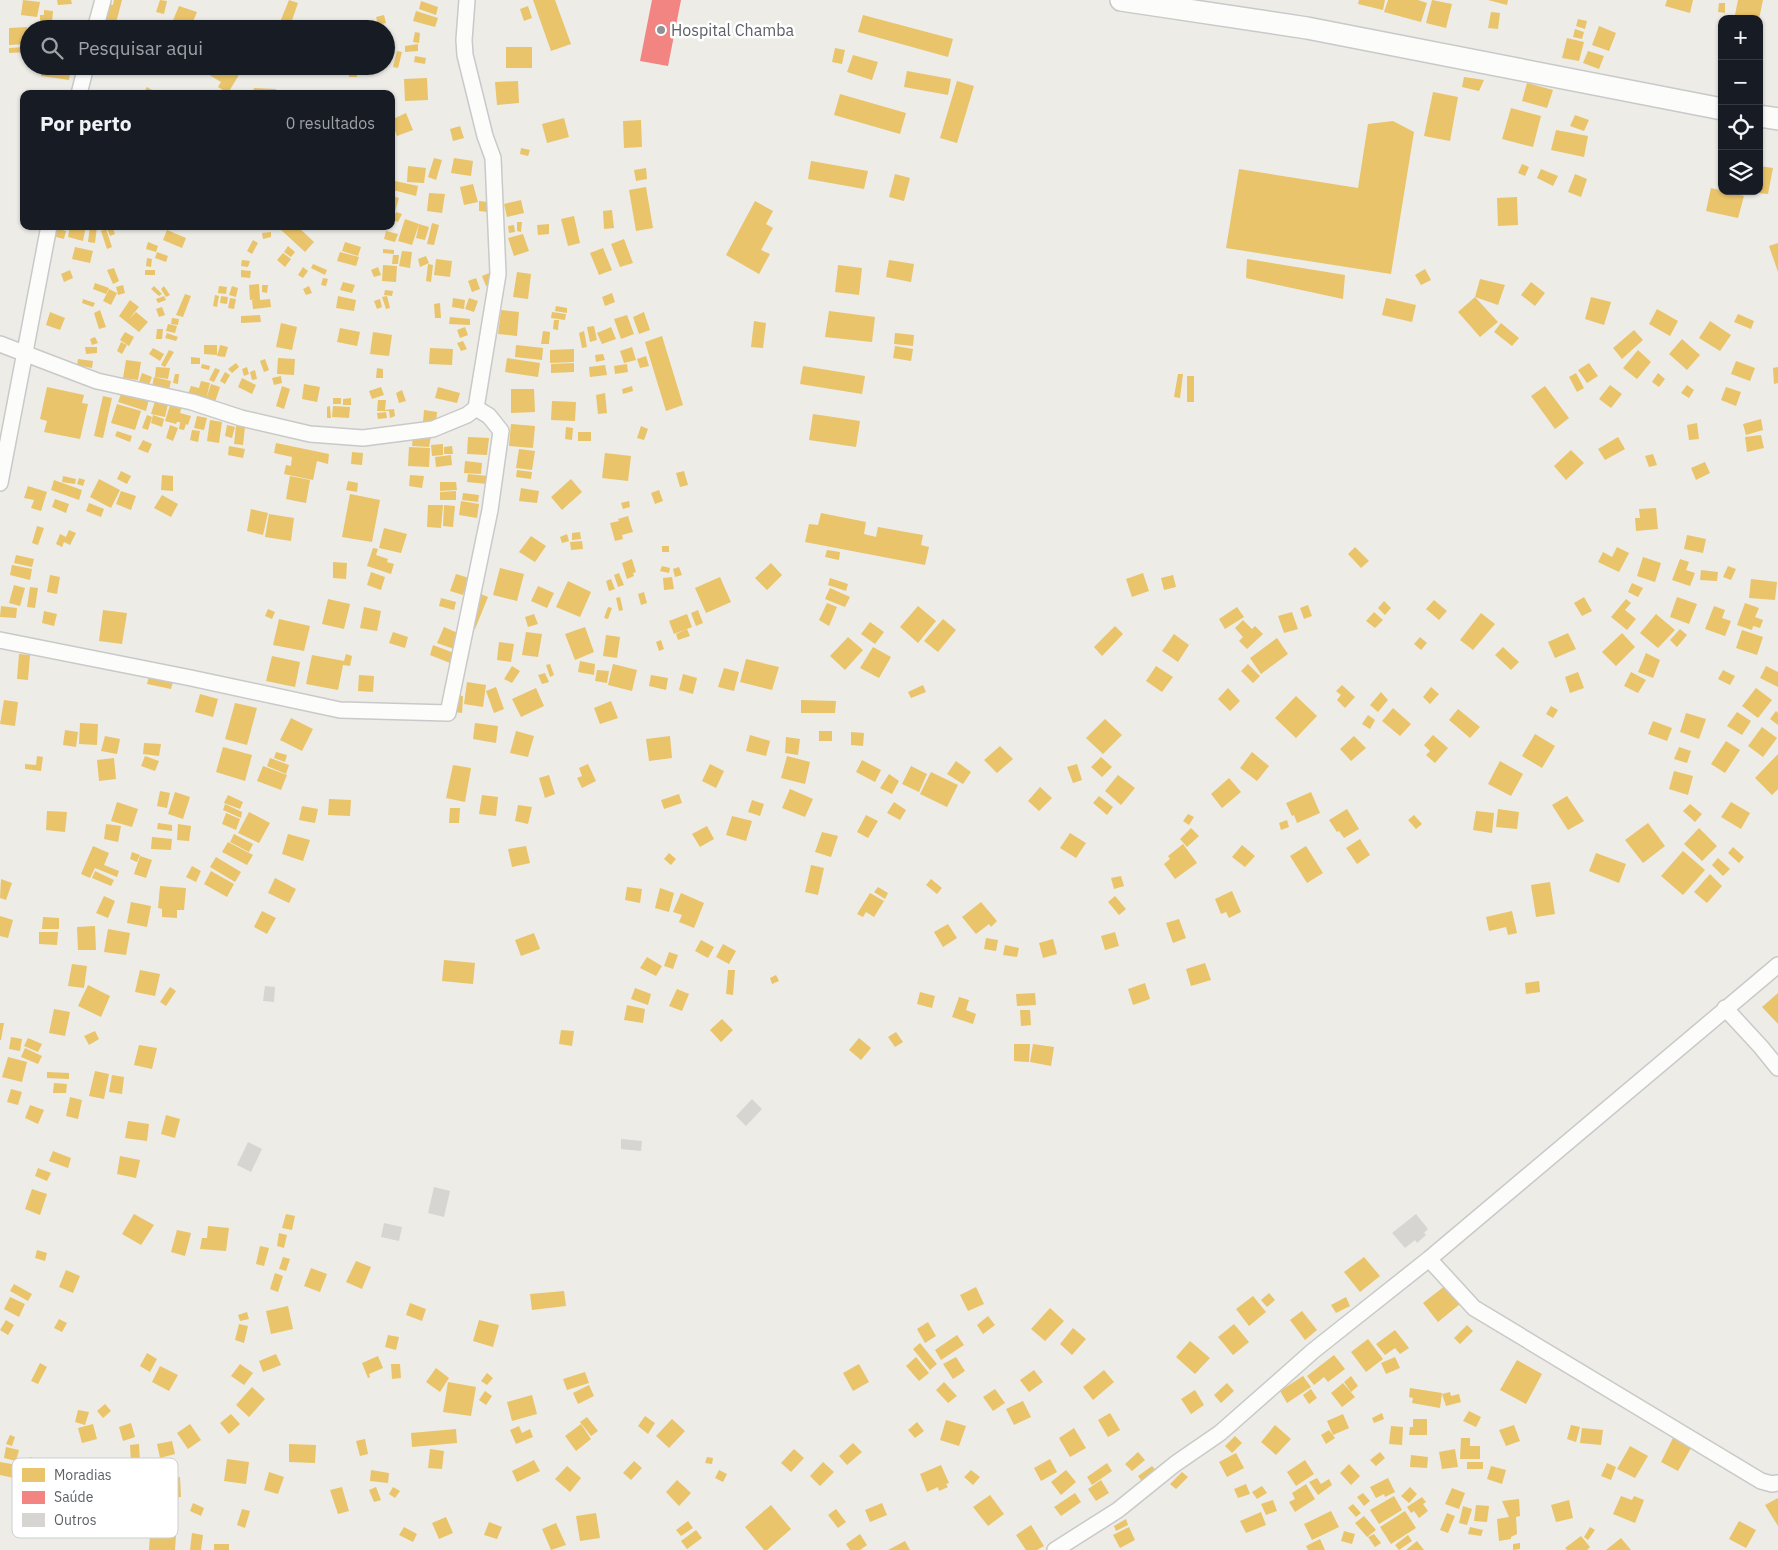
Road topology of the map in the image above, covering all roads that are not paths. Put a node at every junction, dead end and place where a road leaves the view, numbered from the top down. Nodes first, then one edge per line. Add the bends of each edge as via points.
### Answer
1 (103, 0) edge
2 (467, 0) edge
3 (1121, 0) edge
4 (98, 20) edge
5 (84, 75) edge
6 (80, 90) edge
7 (1718, 108) edge
8 (1763, 117) edge
9 (1778, 120) edge
10 (47, 230) edge
11 (0, 344) edge
12 (26, 354) junction
13 (476, 408) junction
14 (0, 484) edge
15 (0, 640) edge
16 (1778, 965) edge
17 (1725, 1008) junction
18 (1778, 1068) edge
19 (1429, 1259) junction
20 (1778, 1483) edge
21 (1054, 1550) edge

1 - 4 street
2 - 13 street via 465,55 493,158 498,274
3 - 7 main road via 1306,28
5 - 6 street
8 - 9 main road
10 - 12 street
11 - 12 street
12 - 13 street via 97,381 192,402 241,418 310,434 363,438 432,429
12 - 14 street
13 - 15 street via 489,416 502,431 490,510 448,713 340,710
16 - 17 street
17 - 18 street
17 - 19 street
19 - 20 street via 1474,1308 1761,1481
19 - 21 street via 1313,1351 1220,1433 1118,1510

